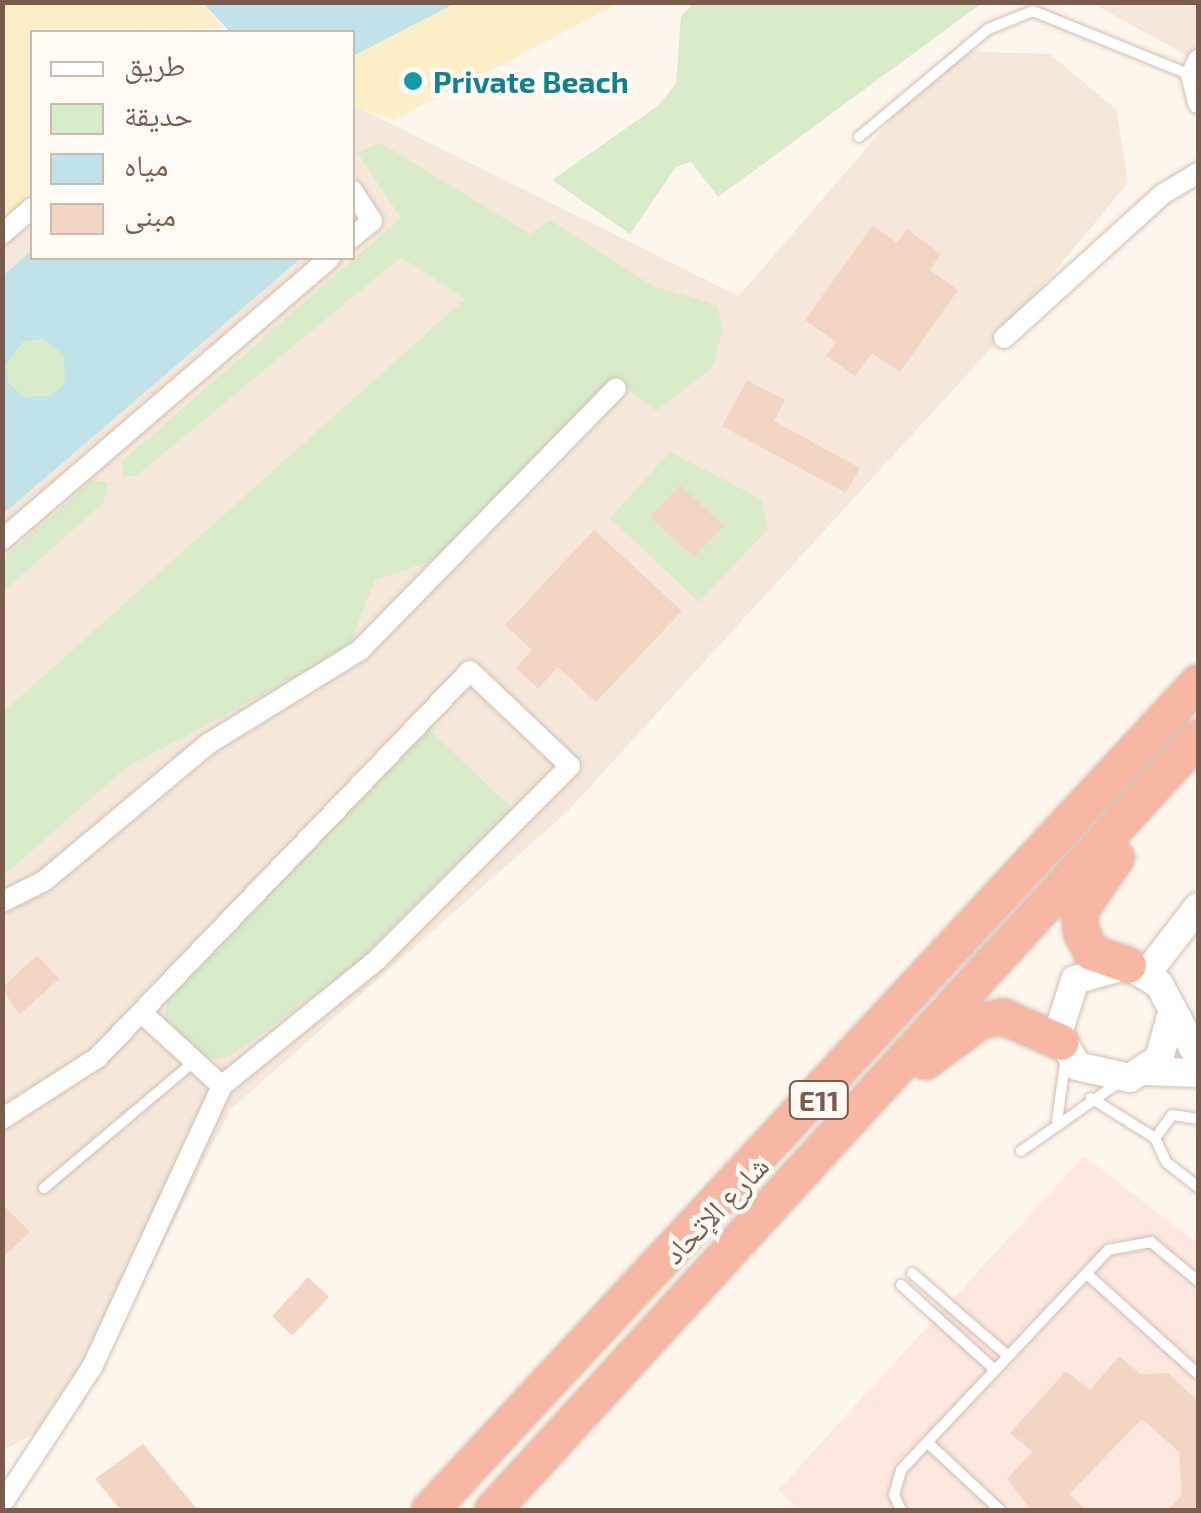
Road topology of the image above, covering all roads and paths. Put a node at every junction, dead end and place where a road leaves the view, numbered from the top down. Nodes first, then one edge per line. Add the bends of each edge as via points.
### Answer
1 (1195, 67) edge
2 (1198, 103) edge
3 (860, 137) dead end
4 (1198, 174) edge
5 (355, 195) edge
6 (30, 210) edge
7 (2, 234) edge
8 (355, 235) edge
9 (328, 260) edge
10 (1004, 338) dead end
11 (616, 389) dead end
12 (2, 540) edge
13 (1198, 682) edge
14 (1198, 737) edge
15 (1198, 753) edge
16 (2, 902) edge
17 (1198, 907) edge
18 (1137, 969) junction
19 (142, 1012) junction
20 (1172, 1012) junction
21 (1063, 1046) junction
22 (1198, 1056) edge
23 (189, 1066) junction
24 (1198, 1072) edge
25 (1137, 1074) junction
26 (222, 1086) junction
27 (1092, 1098) junction
28 (2, 1119) edge
29 (1198, 1119) edge
30 (1057, 1121) junction
31 (839, 1131) junction
32 (1155, 1138) junction
33 (1020, 1151) dead end
34 (1198, 1187) edge
35 (44, 1188) dead end
36 (912, 1273) dead end
37 (1086, 1274) junction
38 (1198, 1281) edge
39 (900, 1286) dead end
40 (1008, 1356) junction
41 (995, 1370) junction
42 (1198, 1374) edge
43 (927, 1442) junction
44 (2, 1504) edge
45 (429, 1510) edge
46 (492, 1510) edge
47 (901, 1510) edge
48 (1000, 1510) edge

1 - 2 street
1 - 3 lane via 1062,15 1033,11 988,29
4 - 10 street via 1163,194
5 - 8 street via 372,221
6 - 7 street
9 - 12 street
11 - 16 street via 360,650 208,744 44,881
13 - 45 highway, شارع الإتحاد / E11
14 - 31 highway, شارع الإتحاد / E11
15 - 18 highway via 1079,911 1092,952
17 - 18 street
18 - 20 street
18 - 21 street via 1075,980 1058,1014
19 - 23 street
19 - 26 street via 470,671 570,766 378,960
19 - 28 street via 98,1058
20 - 22 street
20 - 25 street via 1168,1044
21 - 25 street via 1094,1076
21 - 30 lane
21 - 31 highway via 1027,1021 979,1021
23 - 26 street
23 - 35 lane
24 - 25 street
25 - 27 lane
26 - 44 street via 92,1367
27 - 30 lane
27 - 32 lane
29 - 32 lane via 1172,1115
30 - 33 lane
31 - 46 highway, شارع الإتحاد / E11
32 - 34 lane via 1166,1162
36 - 40 lane
37 - 38 lane via 1108,1250 1140,1240
37 - 40 lane
37 - 42 lane
39 - 41 lane
40 - 41 lane
41 - 43 lane
43 - 47 lane via 896,1481
43 - 48 lane

